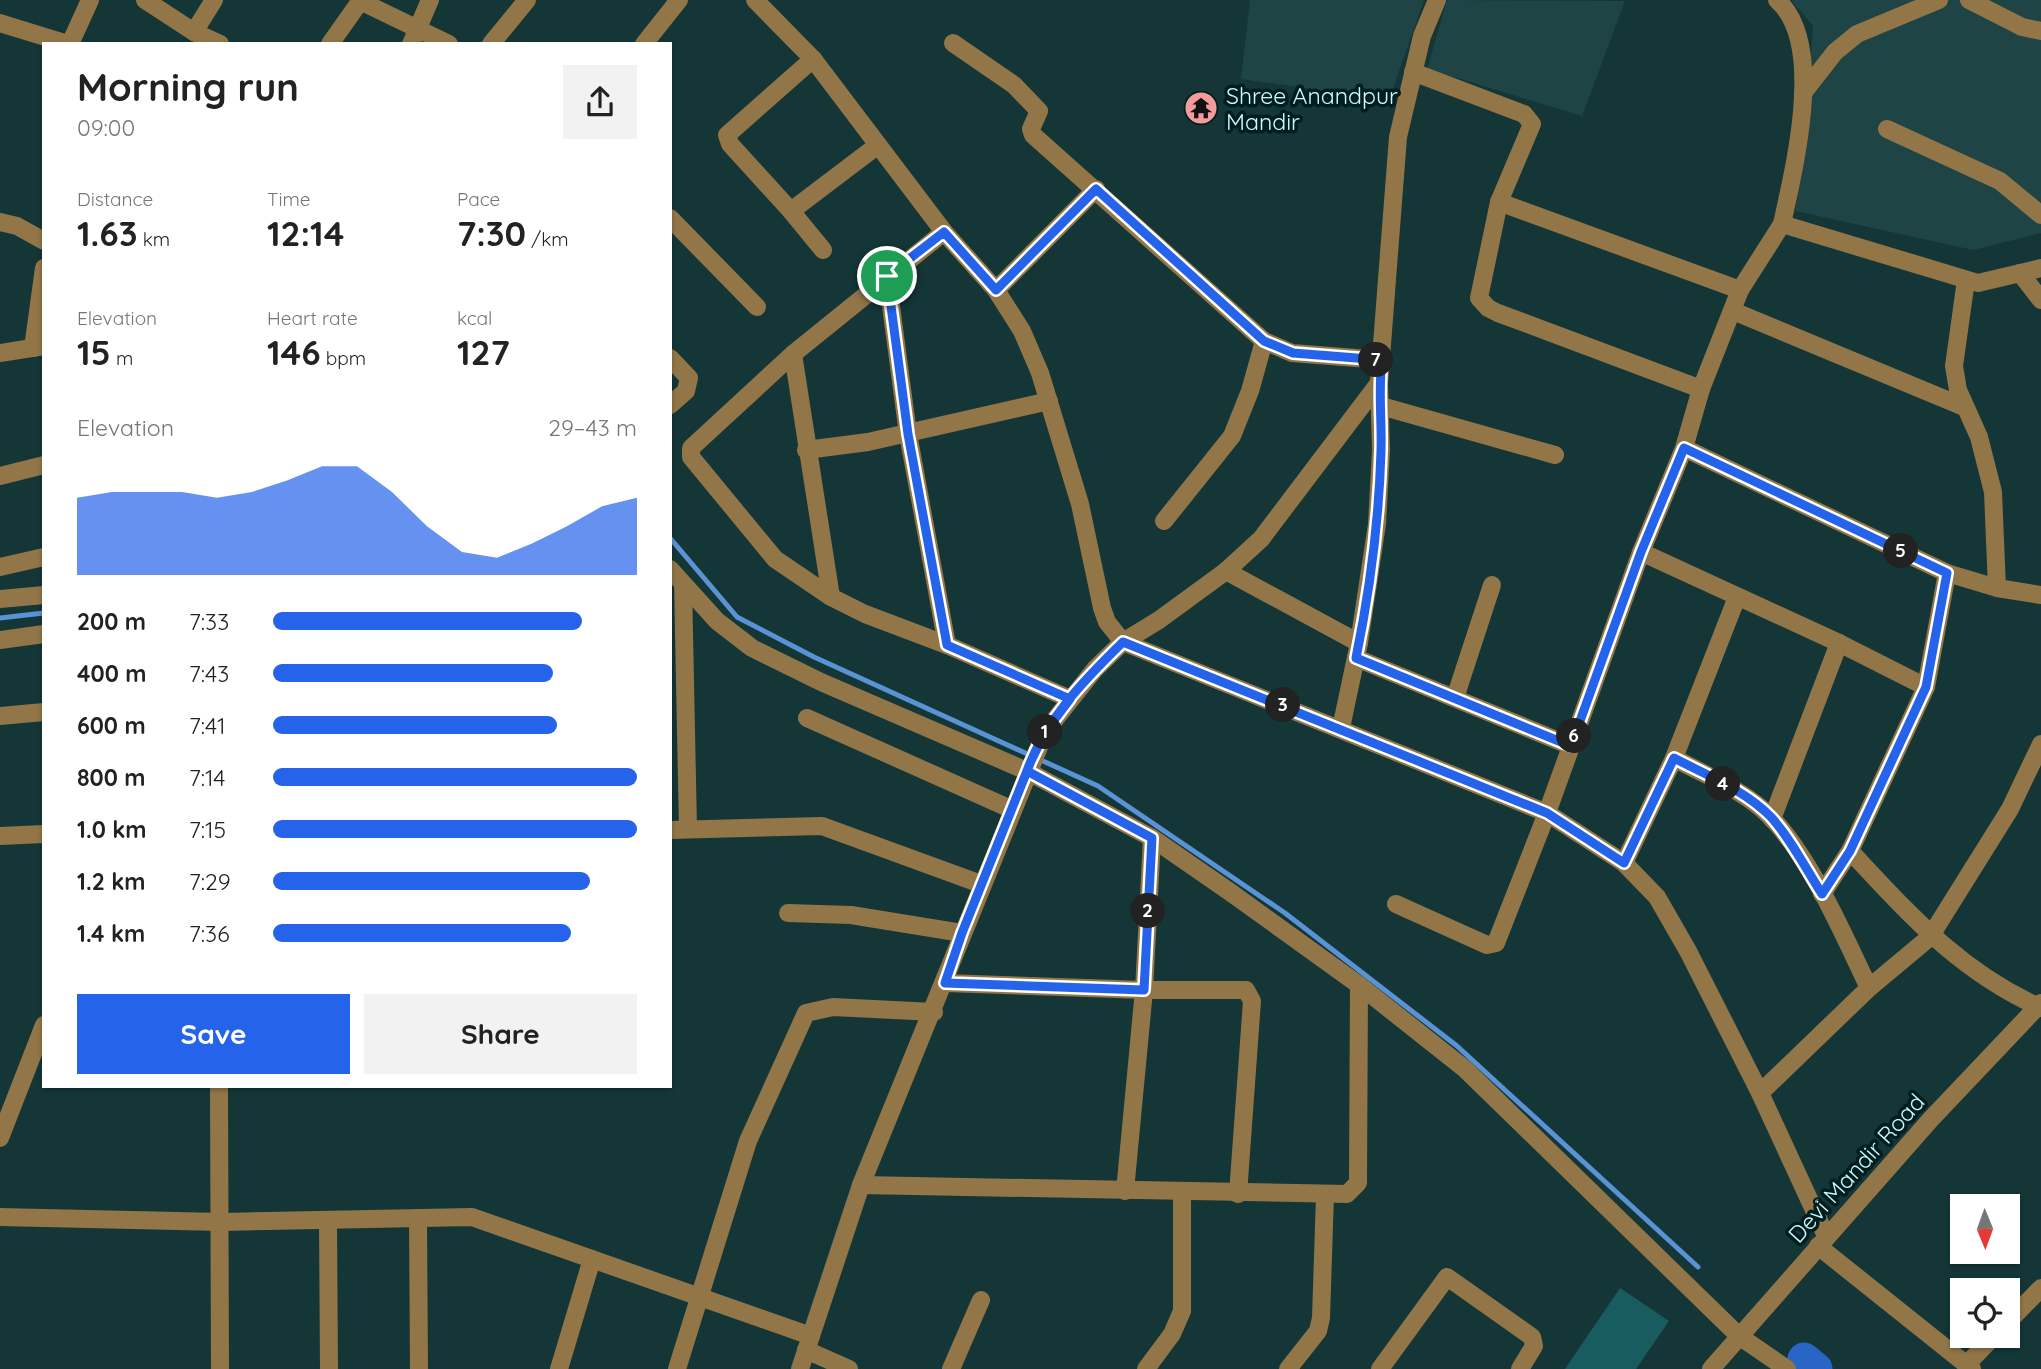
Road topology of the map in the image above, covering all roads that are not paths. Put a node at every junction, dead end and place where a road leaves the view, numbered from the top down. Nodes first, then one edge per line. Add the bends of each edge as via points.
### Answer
1 (90, 0) edge
2 (145, 0) edge
3 (214, 0) edge
4 (360, 0) edge
5 (430, 0) edge
6 (527, 0) edge
7 (679, 0) edge
8 (755, 0) edge
9 (1437, 0) edge
10 (1939, 0) edge
11 (1969, 0) edge
12 (1779, 1) edge
13 (0, 23) edge
14 (2041, 31) edge
15 (194, 32) junction
16 (415, 35) edge
17 (62, 42) edge
18 (70, 42) edge
19 (216, 42) edge
20 (331, 42) edge
21 (441, 42) edge
22 (493, 42) edge
23 (645, 42) edge
24 (953, 43) dead end
25 (813, 59) junction
26 (1413, 72) junction
27 (1803, 93) junction
28 (1888, 129) dead end
29 (878, 145) junction
30 (1096, 189) junction
31 (1499, 202) junction
32 (791, 211) junction
33 (2041, 215) edge
34 (672, 220) edge
35 (0, 222) edge
36 (1782, 224) junction
37 (944, 232) junction
38 (42, 240) edge
39 (824, 250) dead end
40 (2041, 268) edge
41 (2020, 273) junction
42 (887, 276) junction
43 (1966, 280) junction
44 (996, 290) junction
45 (1740, 290) junction
46 (42, 294) edge
47 (2041, 300) edge
48 (757, 307) dead end
49 (1733, 311) junction
50 (1264, 341) junction
51 (38, 347) edge
52 (0, 353) edge
53 (793, 354) junction
54 (672, 360) edge
55 (1382, 360) junction
56 (1379, 383) junction
57 (1701, 389) junction
58 (1049, 401) junction
59 (672, 403) edge
60 (1381, 406) junction
61 (1964, 407) junction
62 (908, 434) junction
63 (1684, 448) junction
64 (806, 450) junction
65 (1555, 455) dead end
66 (42, 466) edge
67 (0, 476) edge
68 (1164, 521) dead end
69 (1641, 552) junction
70 (42, 557) edge
71 (0, 567) edge
72 (672, 571) edge
73 (1226, 571) junction
74 (1947, 573) junction
75 (683, 584) junction
76 (1492, 584) dead end
77 (1997, 588) junction
78 (42, 595) edge
79 (2041, 595) edge
80 (831, 597) junction
81 (1737, 597) junction
82 (0, 599) edge
83 (42, 634) edge
84 (0, 639) edge
85 (1123, 642) junction
86 (1839, 643) junction
87 (947, 645) junction
88 (1357, 650) junction
89 (1926, 687) junction
90 (1455, 698) junction
91 (1070, 699) junction
92 (42, 712) edge
93 (0, 716) edge
94 (807, 718) dead end
95 (1341, 728) junction
96 (2041, 744) edge
97 (1571, 746) junction
98 (1674, 758) junction
99 (1029, 766) junction
100 (1013, 810) junction
101 (1547, 813) junction
102 (1772, 819) junction
103 (679, 830) edge
104 (42, 834) edge
105 (0, 836) edge
106 (1152, 838) junction
107 (1850, 851) junction
108 (1624, 863) junction
109 (981, 884) junction
110 (1822, 894) junction
111 (1396, 904) dead end
112 (788, 913) dead end
113 (962, 933) junction
114 (1930, 937) junction
115 (945, 983) junction
116 (1359, 985) junction
117 (1869, 988) junction
118 (1144, 990) junction
119 (2040, 1006) edge
120 (933, 1012) junction
121 (42, 1031) edge
122 (219, 1088) edge
123 (1760, 1093) junction
124 (0, 1138) edge
125 (861, 1185) junction
126 (1125, 1191) junction
127 (1182, 1193) junction
128 (1238, 1194) junction
129 (1325, 1195) junction
130 (0, 1217) edge
131 (418, 1218) junction
132 (328, 1220) junction
133 (221, 1222) junction
134 (1822, 1241) junction
135 (592, 1259) junction
136 (2041, 1289) edge
137 (700, 1297) junction
138 (981, 1300) dead end
139 (2020, 1310) edge
140 (1739, 1336) junction
141 (809, 1343) junction
142 (1761, 1348) junction
143 (1985, 1348) edge
144 (1970, 1367) edge
145 (220, 1369) edge
146 (329, 1369) edge
147 (419, 1369) edge
148 (559, 1369) edge
149 (677, 1369) edge
150 (800, 1369) edge
151 (849, 1369) edge
152 (951, 1369) edge
153 (1146, 1369) edge
154 (1288, 1369) edge
155 (1380, 1369) edge
156 (1520, 1369) edge
157 (1711, 1369) edge
158 (1760, 1369) edge
159 (1787, 1369) edge

1 - 18 street
2 - 15 street
3 - 15 street
4 - 16 street
4 - 20 street
5 - 16 street
6 - 22 street
7 - 23 street
8 - 25 street
9 - 26 street
10 - 27 street via 1857,34 1835,52
11 - 14 street
12 - 27 street via 1792,17 1799,42
13 - 17 street
15 - 19 street
16 - 21 street
24 - 30 street via 1034,104 1040,113 1031,129 1033,135
25 - 29 street
25 - 32 street via 727,135 730,144
26 - 31 street via 1529,118 1531,130
26 - 55 street via 1398,137
27 - 36 street via 1800,138
28 - 33 street via 2000,181
29 - 32 street
29 - 37 street
30 - 44 street
30 - 50 street
31 - 45 street
31 - 57 street via 1479,298 1483,304
32 - 39 street
34 - 48 street
35 - 38 street
36 - 43 street
36 - 45 street
37 - 42 street
37 - 44 street
40 - 41 street
41 - 43 street via 1978,283
41 - 47 street
42 - 53 street
42 - 62 street
43 - 61 street via 1954,366
44 - 58 street via 1022,331
45 - 49 street
46 - 51 street
49 - 57 street
49 - 61 street
50 - 55 street via 1293,353
50 - 68 street via 1232,436
51 - 52 street
53 - 64 street
53 - 80 street via 691,448 691,457 775,559
54 - 59 street via 689,379 686,391
55 - 56 street
56 - 60 street
56 - 73 street via 1276,520
57 - 63 street
58 - 62 street
58 - 85 street via 1080,504 1102,608
60 - 65 street
60 - 88 street via 1377,524
61 - 77 street via 1979,437 1993,492
62 - 64 street
62 - 87 street
63 - 69 street
63 - 74 street
64 - 80 street
66 - 67 street
69 - 81 street
69 - 97 street
70 - 71 street
72 - 75 street
73 - 85 street
73 - 88 street
74 - 77 street
74 - 89 street
75 - 99 street via 717,621 775,660
75 - 103 street
76 - 90 street
77 - 79 street
78 - 82 street
80 - 87 street
81 - 86 street
81 - 98 street
83 - 84 street
85 - 91 street
85 - 95 street
86 - 89 street
86 - 102 street
87 - 91 street
88 - 90 street
88 - 95 street
89 - 107 street
90 - 97 street
91 - 99 street via 1045,732
92 - 93 street
94 - 100 street
95 - 101 street
96 - 114 street via 2010,809
97 - 101 street
98 - 102 street via 1733,789
98 - 108 street
99 - 100 street
99 - 106 street
100 - 109 street
101 - 108 street
101 - 111 street via 1495,944 1487,945
102 - 110 street
103 - 109 street via 833,828
104 - 105 street
106 - 116 street
106 - 118 street
107 - 110 street
107 - 114 street
108 - 123 street via 1657,897
109 - 113 street
110 - 117 street
112 - 113 street via 851,915
113 - 115 street
114 - 117 street
114 - 119 street via 1977,972
115 - 118 street
115 - 120 street
116 - 129 street via 1358,1183 1347,1194
116 - 140 street via 1465,1069
117 - 123 street
118 - 126 street
118 - 128 street via 1239,989 1251,996
119 - 134 street, Devi Mandir Road
120 - 125 street
120 - 137 street via 834,1007 806,1013 748,1141
121 - 124 street
122 - 133 street
123 - 134 street
125 - 126 street
125 - 141 street
126 - 127 street
127 - 128 street
127 - 153 street via 1182,1311 1172,1334
128 - 129 street
129 - 154 street via 1321,1318 1313,1339
130 - 133 street
131 - 132 street
131 - 135 street via 472,1217
131 - 147 street
132 - 133 street
132 - 146 street
133 - 145 street
134 - 140 street, Devi Mandir Road
134 - 144 street
135 - 137 street
135 - 148 street
136 - 139 street
137 - 141 street
137 - 149 street
138 - 152 street
140 - 142 street
140 - 157 street, Devi Mandir Road
141 - 150 street
141 - 151 street
142 - 158 street
142 - 159 street
143 - 144 street
155 - 156 street via 1447,1277 1532,1337 1534,1346

